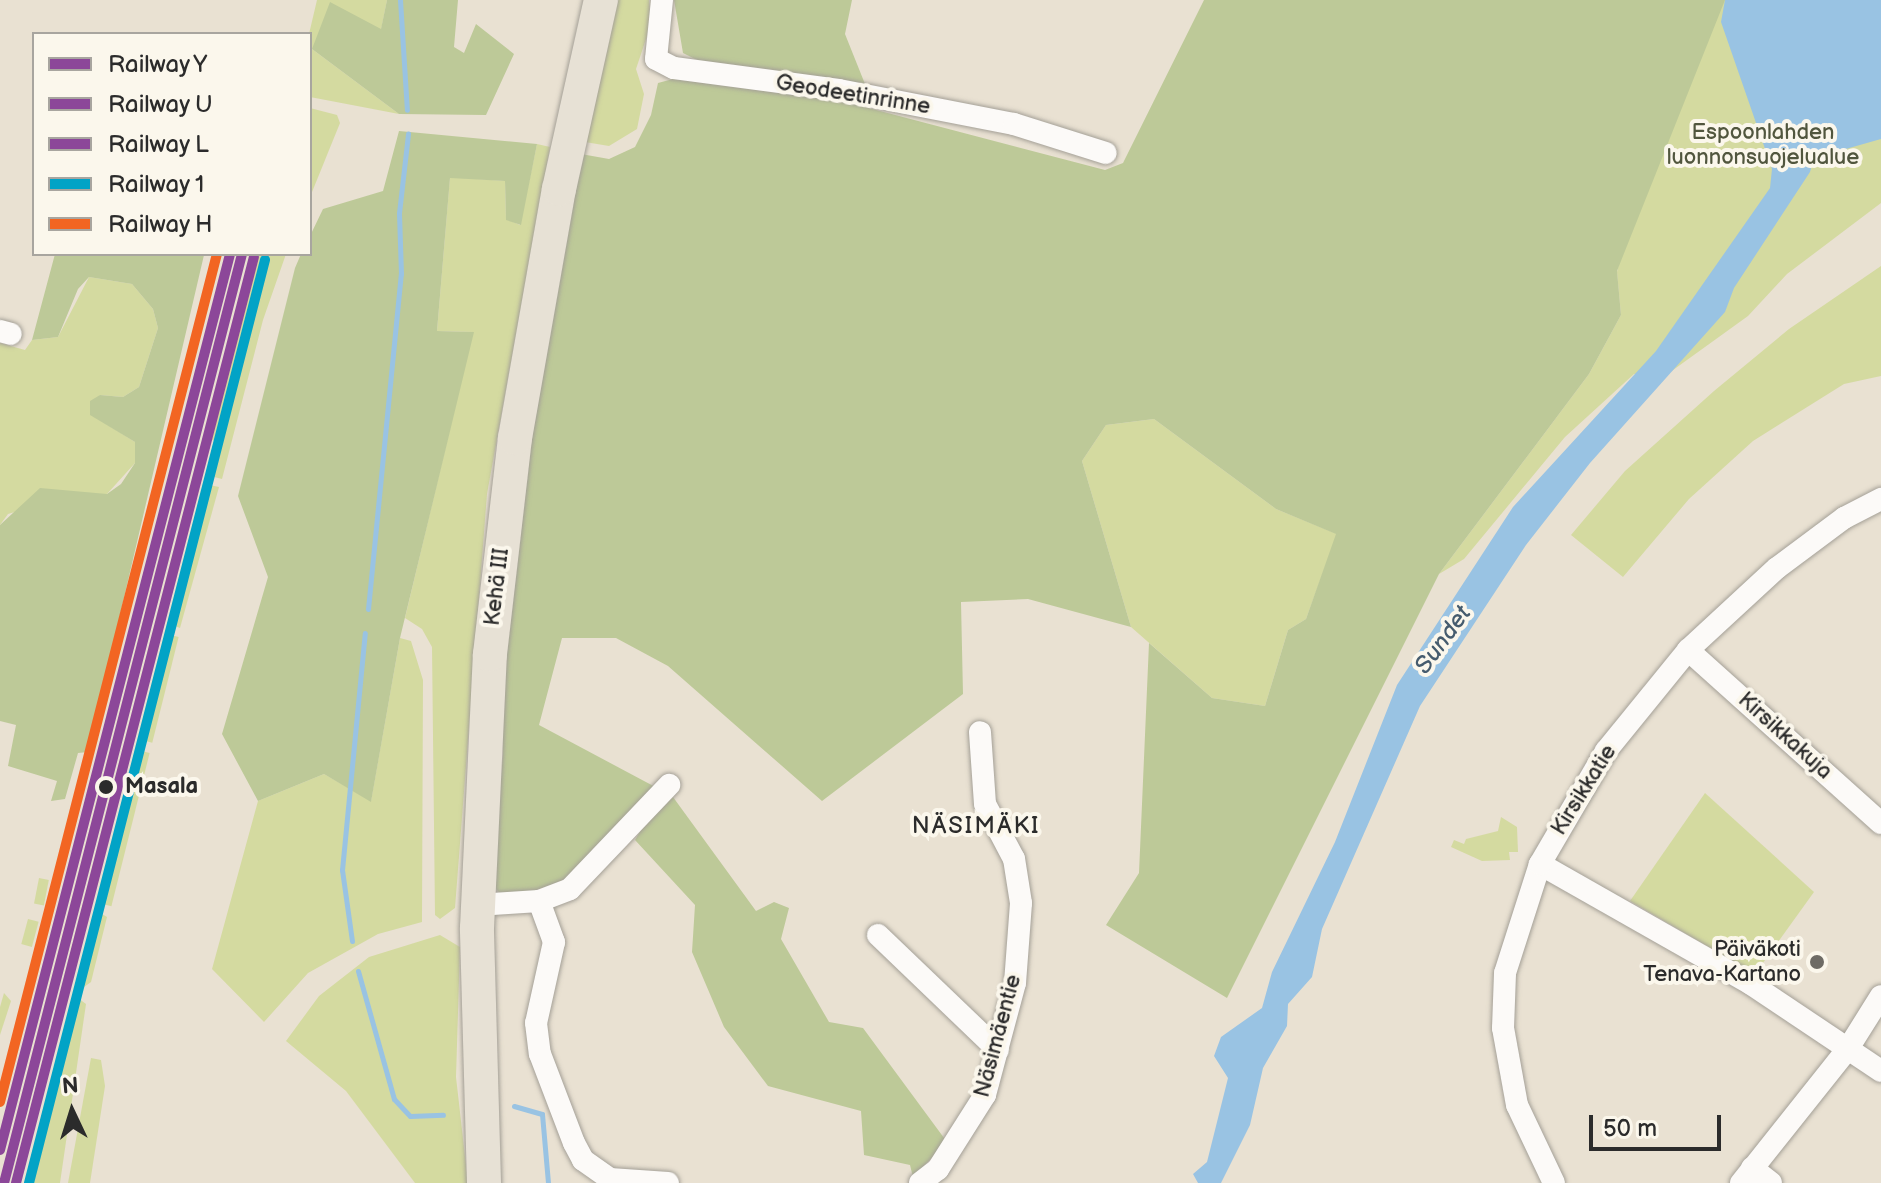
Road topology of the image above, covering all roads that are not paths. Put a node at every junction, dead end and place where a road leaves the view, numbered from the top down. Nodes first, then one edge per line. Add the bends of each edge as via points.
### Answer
1 (601, 0) edge
2 (662, 0) edge
3 (1106, 153) dead end
4 (1881, 499) edge
5 (1688, 650) junction
6 (980, 732) dead end
7 (669, 785) dead end
8 (1881, 823) edge
9 (1540, 864) junction
10 (539, 901) junction
11 (477, 905) junction
12 (878, 935) dead end
13 (1881, 996) edge
14 (1849, 1047) junction
15 (998, 1050) junction
16 (1881, 1071) edge
17 (1746, 1176) edge
18 (484, 1183) edge
19 (668, 1183) edge
20 (920, 1183) edge
21 (1554, 1183) edge
22 (1771, 1183) edge

1 - 11 highway, Kehä III via 559,189 515,438 491,639
2 - 3 street, Geodeetinrinne via 656,59 674,68 839,90 1014,124
4 - 5 street, Kirsikkatie via 1844,518 1777,568
5 - 8 street, Kirsikkakuja
5 - 9 street, Kirsikkatie via 1606,751
6 - 15 street, Näsimäentie via 985,804 1014,859 1021,903 1015,983
7 - 10 street via 570,889
9 - 14 street via 1751,984
9 - 21 street, Kirsikkatie via 1505,973 1503,1028 1517,1105
10 - 11 street
10 - 19 street via 554,942 538,1004 540,1054 574,1143 583,1160 610,1179
11 - 18 highway, Kehä III
12 - 15 street
13 - 14 street
14 - 16 street
14 - 17 street
15 - 20 street, Näsimäentie via 979,1107 938,1169
17 - 22 street

